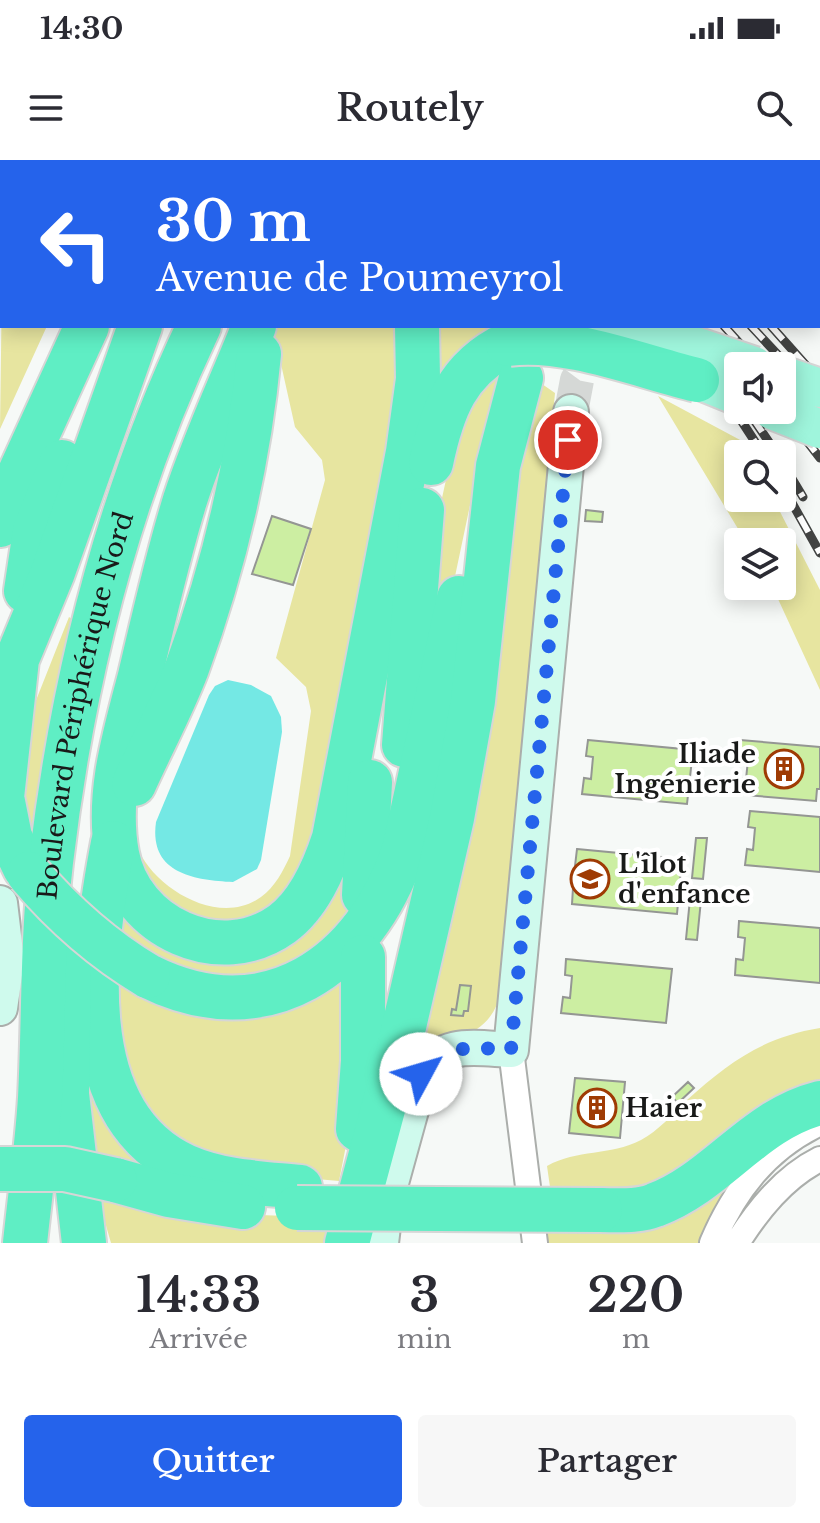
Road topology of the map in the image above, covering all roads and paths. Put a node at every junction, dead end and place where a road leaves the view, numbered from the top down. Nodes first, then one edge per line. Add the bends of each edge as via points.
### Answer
1 (116, 328) edge
2 (127, 328) edge
3 (139, 328) edge
4 (163, 328) edge
5 (198, 328) edge
6 (228, 328) edge
7 (257, 328) edge
8 (258, 328) edge
9 (417, 328) edge
10 (577, 328) edge
11 (611, 328) edge
12 (643, 328) edge
13 (69, 333) edge
14 (524, 349) edge
15 (724, 356) edge
16 (717, 378) edge
17 (796, 380) edge
18 (820, 388) edge
19 (796, 396) edge
20 (820, 404) edge
21 (571, 412) tunnel mouth
22 (796, 420) edge
23 (44, 425) junction
24 (820, 429) edge
25 (0, 464) edge
26 (0, 525) edge
27 (0, 609) edge
28 (17, 659) junction
29 (7, 738) junction
30 (116, 823) junction
31 (14, 871) edge
32 (369, 906) junction
33 (363, 957) dead end
34 (0, 1008) edge
35 (511, 1050) junction
36 (39, 1099) junction
37 (820, 1103) edge
38 (820, 1123) edge
39 (820, 1159) edge
40 (0, 1169) edge
41 (298, 1198) junction
42 (69, 1213) edge
43 (25, 1243) edge
44 (88, 1243) edge
45 (346, 1243) edge
46 (381, 1243) edge
47 (535, 1243) edge
48 (712, 1243) edge
49 (737, 1243) edge

1 - 28 highway via 35,531
2 - 28 highway via 49,540
3 - 28 highway
4 - 29 highway via 151,368 128,396
5 - 36 highway, Boulevard Périphérique Nord via 118,527 72,721 45,934
6 - 42 highway, Boulevard Périphérique Nord via 150,525 109,674 69,959
7 - 30 highway via 174,579 157,609 116,771
8 - 30 highway via 221,513 175,662
9 - 30 highway via 418,379 408,452 341,807 313,888 281,924 253,937 218,943 179,934 150,915 134,895 117,854
10 - 16 main road, bridge
11 - 16 main road, bridge
12 - 15 main road, bridge
13 - 23 highway
13 - 25 main road
14 - 16 highway, bridge via 529,341 553,344
14 - 32 highway via 497,418 404,850
14 - 32 highway via 488,353 464,374 437,435 422,509 388,877
14 - 45 highway via 498,466 473,701 452,818 397,1057
17 - 18 main road, bridge
19 - 20 main road
21 - 35 main road
22 - 24 main road, bridge
23 - 26 highway
23 - 27 highway via 8,551
28 - 29 highway
29 - 31 highway via 2,797
30 - 41 highway via 97,1017 103,1061 120,1102 160,1150 186,1166
31 - 32 highway, bridge via 120,959 199,995 268,993 328,966
31 - 34 main road
33 - 45 highway via 361,1090
35 - 46 main road via 445,1051 431,1059 421,1074 386,1201
35 - 47 street
36 - 42 highway, Boulevard Périphérique Nord
36 - 43 highway, Boulevard Périphérique Nord
37 - 41 highway, bridge via 761,1128 671,1198 633,1210
38 - 48 street via 784,1143 757,1168
39 - 49 street via 774,1194
40 - 42 highway, bridge via 65,1169
41 - 42 highway
42 - 44 highway

